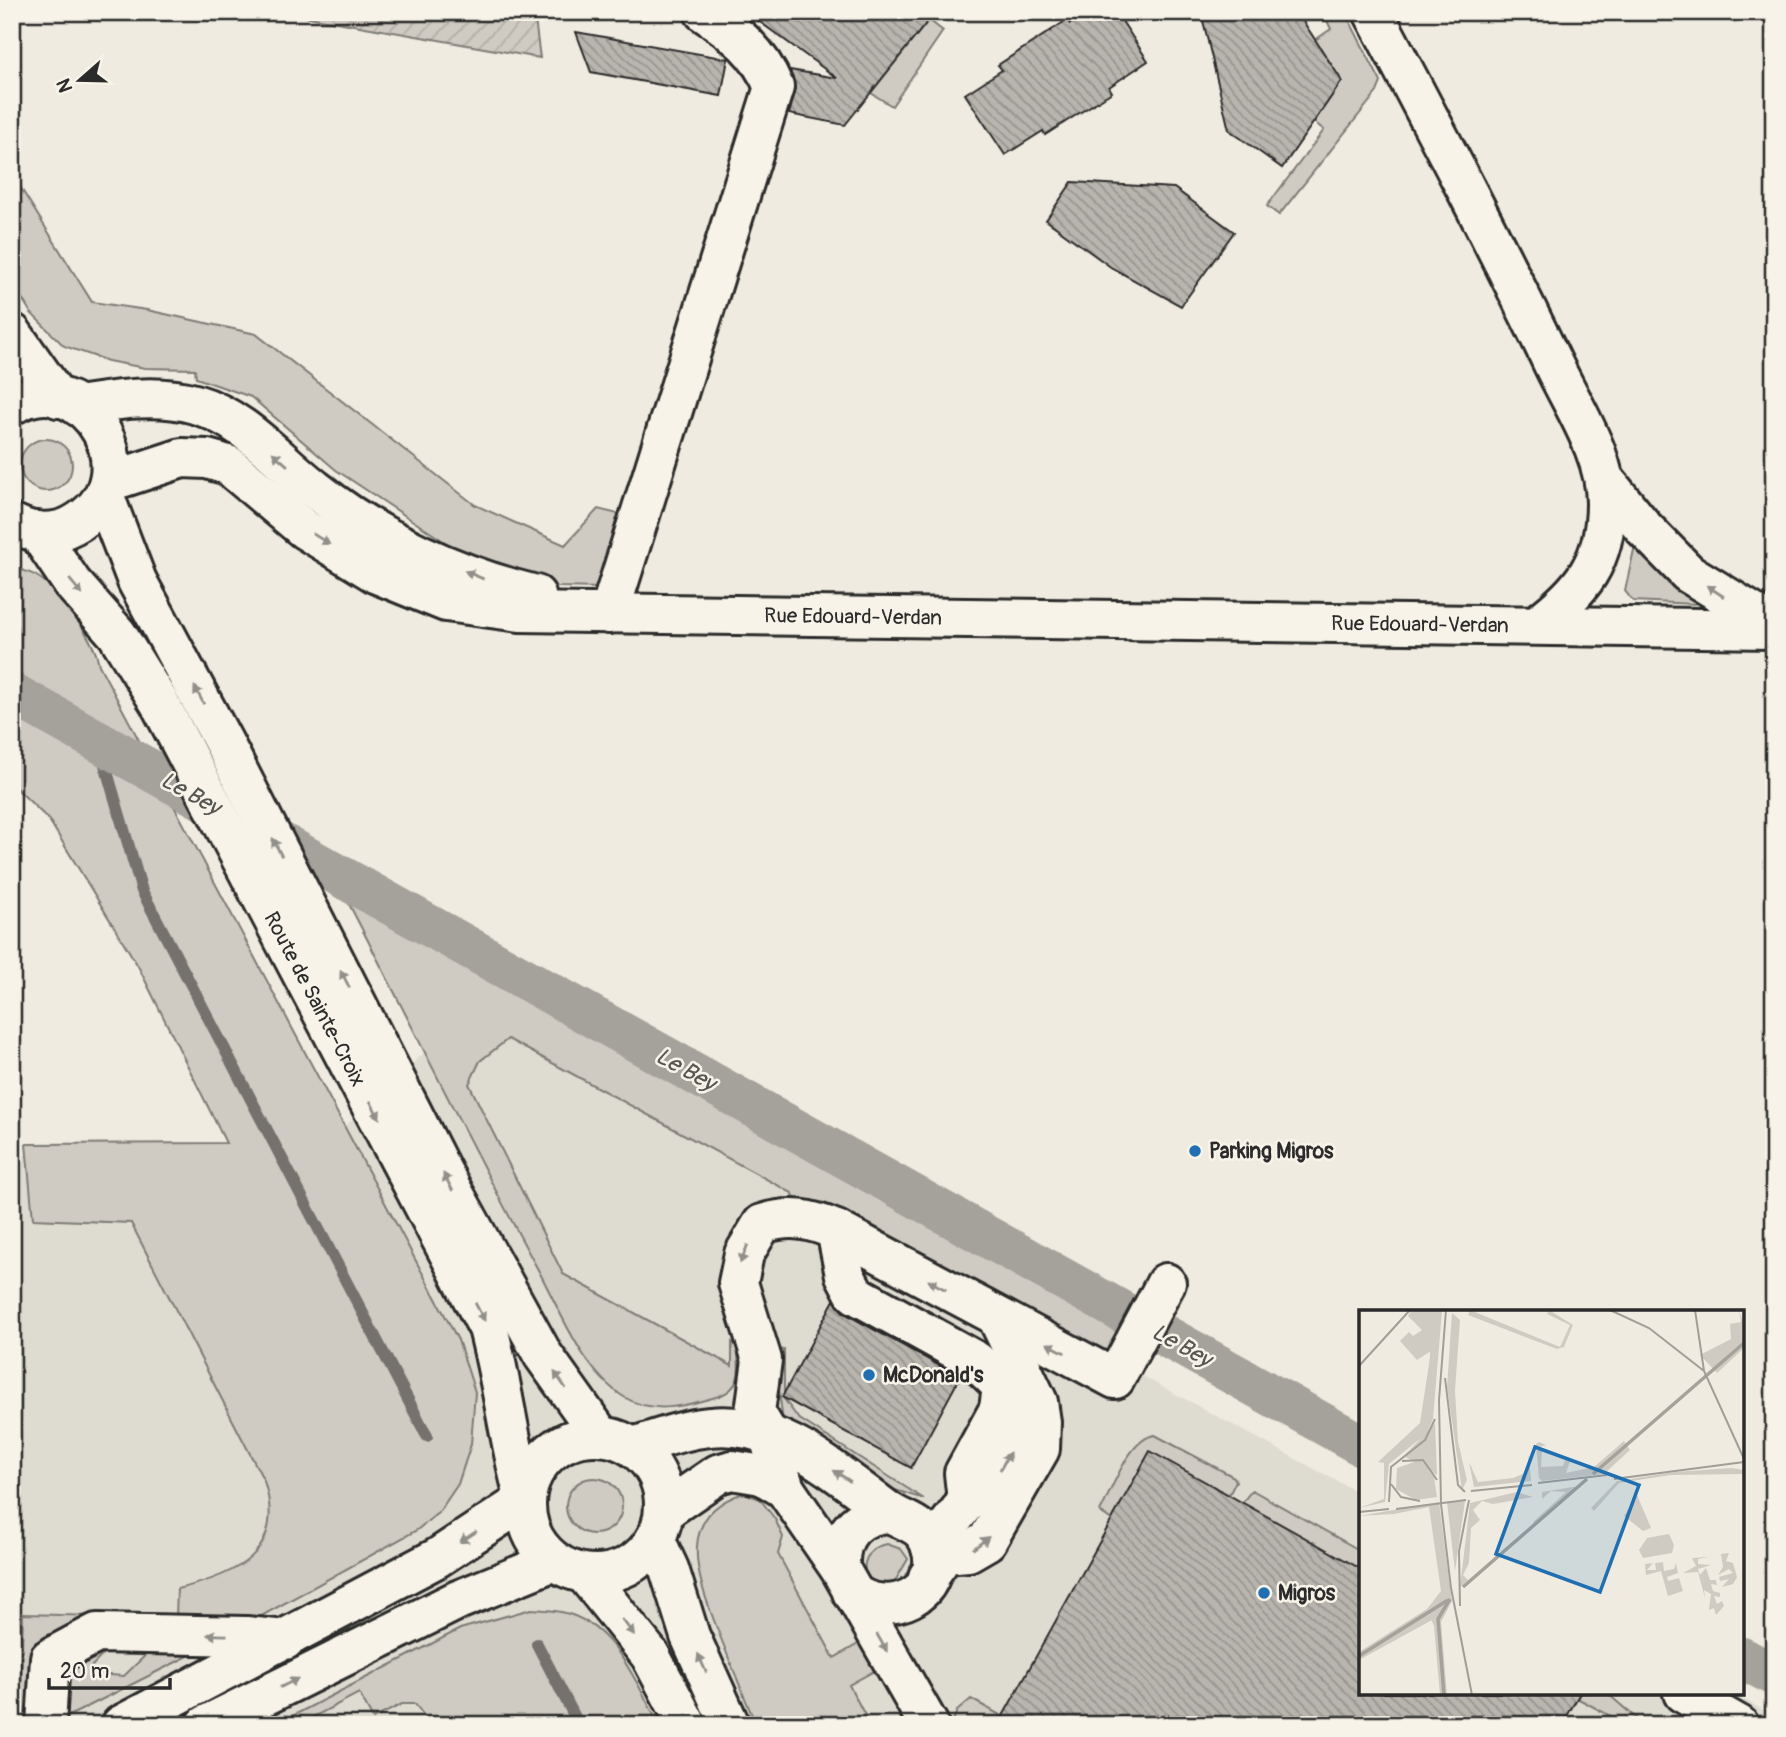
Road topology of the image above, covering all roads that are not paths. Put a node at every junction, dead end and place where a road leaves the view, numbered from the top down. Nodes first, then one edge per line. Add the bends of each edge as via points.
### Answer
1 (705, 12) edge
2 (1373, 12) edge
3 (12, 333) edge
4 (68, 402) junction
5 (12, 405) edge
6 (1604, 479) junction
7 (107, 489) junction
8 (24, 527) edge
9 (610, 614) junction
10 (1536, 625) junction
11 (1774, 627) edge
12 (836, 1230) junction
13 (1166, 1283) dead end
14 (997, 1317) junction
15 (751, 1425) junction
16 (617, 1441) junction
17 (785, 1489) junction
18 (526, 1500) junction
19 (891, 1513) junction
20 (660, 1525) junction
21 (930, 1562) junction
22 (569, 1568) junction
23 (846, 1581) junction
24 (285, 1640) junction
25 (1687, 1695) edge
26 (46, 1725) edge
27 (121, 1725) edge
28 (206, 1725) edge
29 (687, 1725) edge
30 (730, 1725) edge
31 (929, 1725) edge
32 (1740, 1725) edge

1 - 9 street via 764,62 775,87
2 - 6 street, Rue Edouard-Verdan via 1540,336 1600,460
3 - 4 street
4 - 5 street via 38,397
4 - 7 street via 95,419 107,438 112,460
9 -> 4 street via 499,586 394,541 317,492 245,429 194,403
6 - 10 street, Rue Edouard-Verdan via 1605,522 1592,569 1567,602
11 -> 6 street via 1688,573
7 - 8 street via 89,514 69,527
7 -> 9 street via 182,458 207,459 228,465 304,529 377,574 446,602 520,612
16 -> 7 street, Route de Sainte-Croix via 536,1343 444,1175 137,581
8 -> 18 street, Route de Sainte-Croix via 117,634 159,702 488,1328 502,1381 510,1446
9 - 10 street, Rue Edouard-Verdan
10 - 11 street
14 -> 12 street
12 -> 15 street via 802,1219 773,1221 755,1231 744,1254 738,1283 762,1360
21 -> 12 street via 967,1501 988,1493 1015,1444 1017,1425 1002,1387 976,1361 856,1294 845,1275
13 -> 14 street via 1118,1372
21 -> 14 street via 945,1554 968,1552 987,1541 1040,1449 1038,1402
15 - 16 street
15 - 17 street
19 -> 15 street via 830,1468
16 - 18 street via 578,1437 558,1446 542,1460
16 - 20 street via 651,1464 662,1486
17 - 20 street via 762,1475 732,1470 718,1474
17 - 23 street
18 - 22 street via 528,1523 537,1544
18 -> 24 street via 437,1558
19 - 21 street via 914,1522
19 - 23 street via 868,1516 850,1529 839,1554
20 - 22 street via 643,1556 626,1568 606,1574
30 -> 20 street via 690,1636
21 - 23 street via 916,1595 890,1606 863,1601
28 -> 22 street via 458,1600
22 -> 29 street via 650,1656
23 -> 31 street
24 -> 26 street via 97,1633 50,1658
24 - 27 street
25 - 32 street

